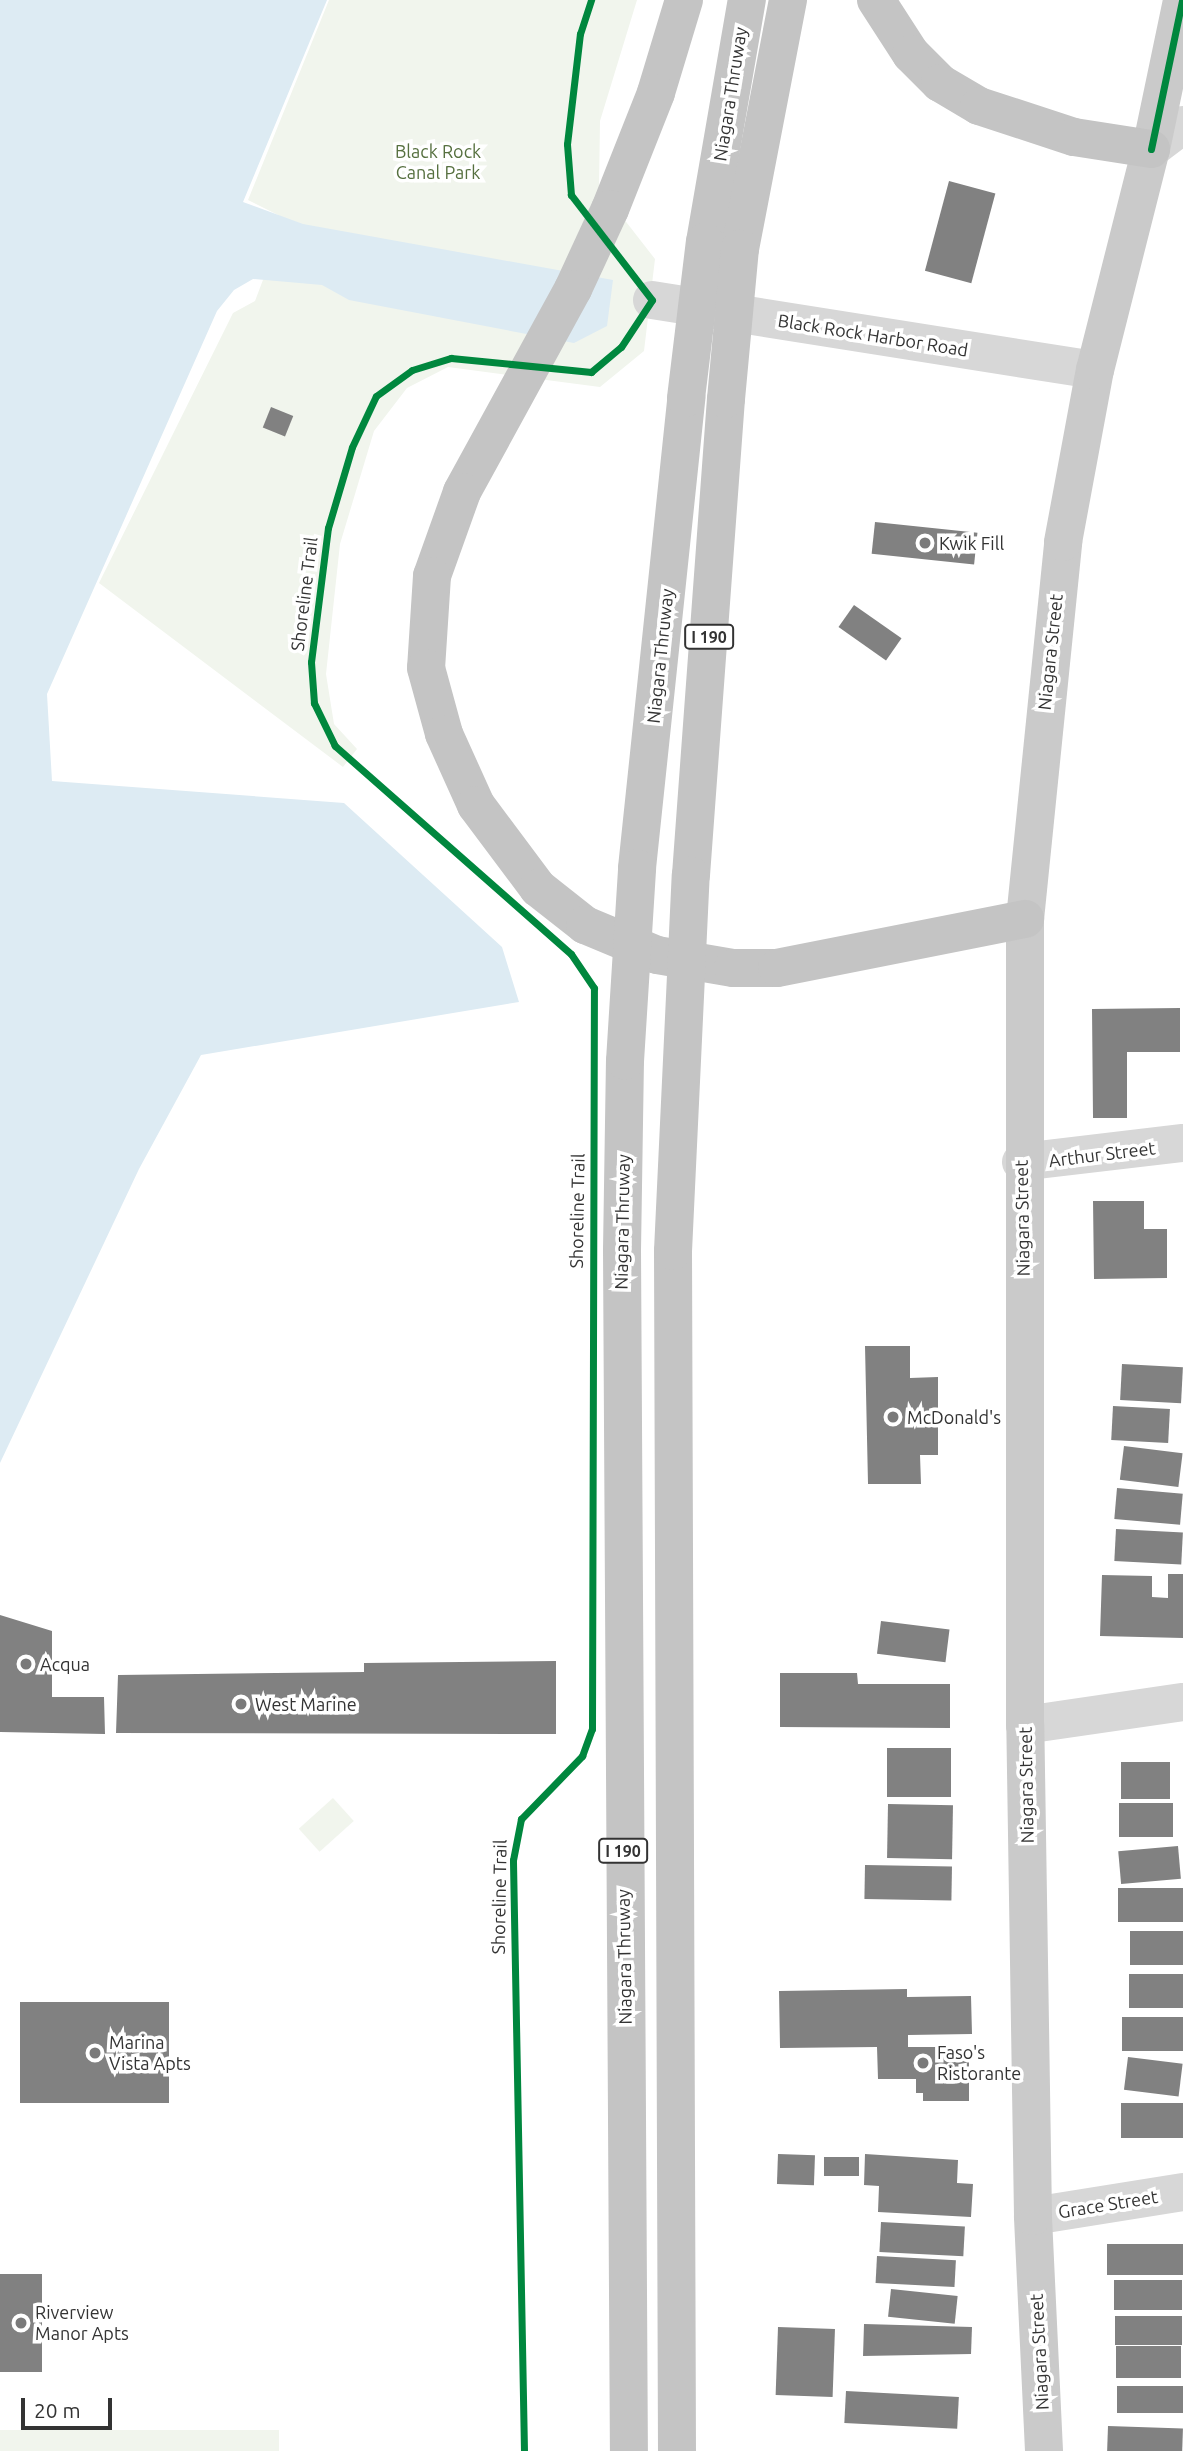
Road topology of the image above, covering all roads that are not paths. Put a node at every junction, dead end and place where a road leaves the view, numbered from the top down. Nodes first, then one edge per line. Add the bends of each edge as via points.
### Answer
1 (684, 0) edge
2 (747, 0) edge
3 (788, 0) edge
4 (876, 0) edge
5 (1182, 0) edge
6 (1183, 125) edge
7 (1151, 149) junction
8 (723, 245) junction
9 (652, 300) dead end
10 (1094, 370) junction
11 (1024, 919) junction
12 (1183, 1143) edge
13 (1021, 1162) junction
14 (1183, 1702) edge
15 (1025, 1725) junction
16 (1183, 2192) edge
17 (1032, 2216) junction
18 (629, 2451) edge
19 (677, 2451) edge
20 (1044, 2451) edge

1 - 11 highway via 628,167 573,289 462,492 432,576 426,668 444,734 477,805 514,860 558,906 615,940 688,963 733,968 817,962
2 - 8 highway, Niagara Thruway / I 190
3 - 8 highway, Niagara Thruway / I 190
4 - 7 highway via 911,54 940,83 979,106 1074,137
5 - 7 main road, Niagara Street
6 - 7 street
7 - 10 main road, Niagara Street
8 - 18 highway, Niagara Thruway / I 190, bridge via 686,398 637,868 625,1061 622,1250
8 - 19 highway, Niagara Thruway / I 190, bridge via 726,400 691,875 673,1251
9 - 10 street, Black Rock Harbor Road
10 - 11 main road, Niagara Street via 1049,643
11 - 13 main road, Niagara Street
12 - 13 street, Arthur Street
13 - 15 main road, Niagara Street
14 - 15 street
15 - 17 main road, Niagara Street
16 - 17 street, Grace Street
17 - 20 main road, Niagara Street

